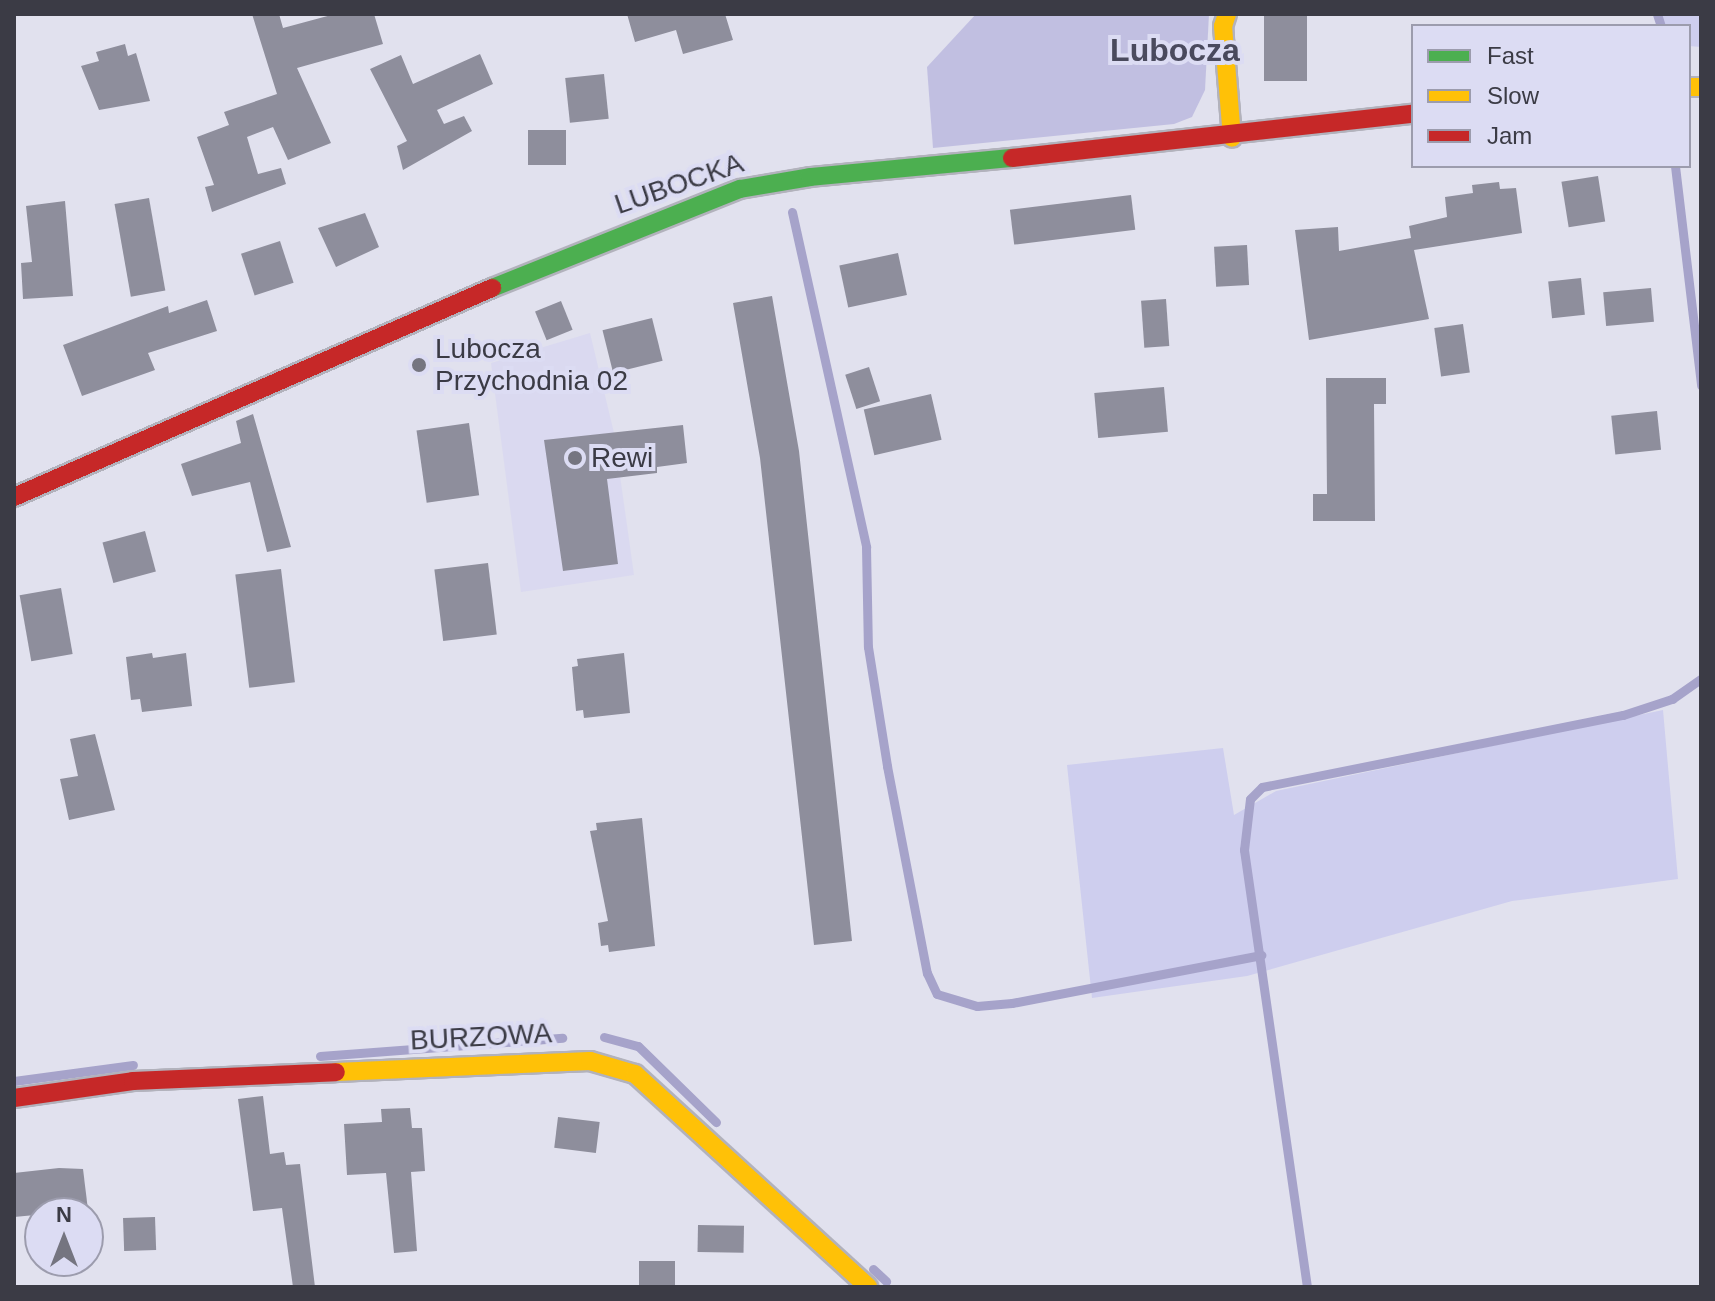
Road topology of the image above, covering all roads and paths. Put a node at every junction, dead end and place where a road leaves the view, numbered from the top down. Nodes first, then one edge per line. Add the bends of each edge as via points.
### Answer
1 (1227, 14) edge
2 (1411, 114) edge
3 (1232, 138) junction
4 (14, 497) edge
5 (14, 1098) edge
6 (868, 1287) edge

1 - 3 street via 1223,26
2 - 3 street, LUBOCKA
3 - 4 street, LUBOCKA via 810,177 705,200 245,392
5 - 6 street, BURZOWA via 190,1077 571,1060 601,1063 635,1074 665,1097

